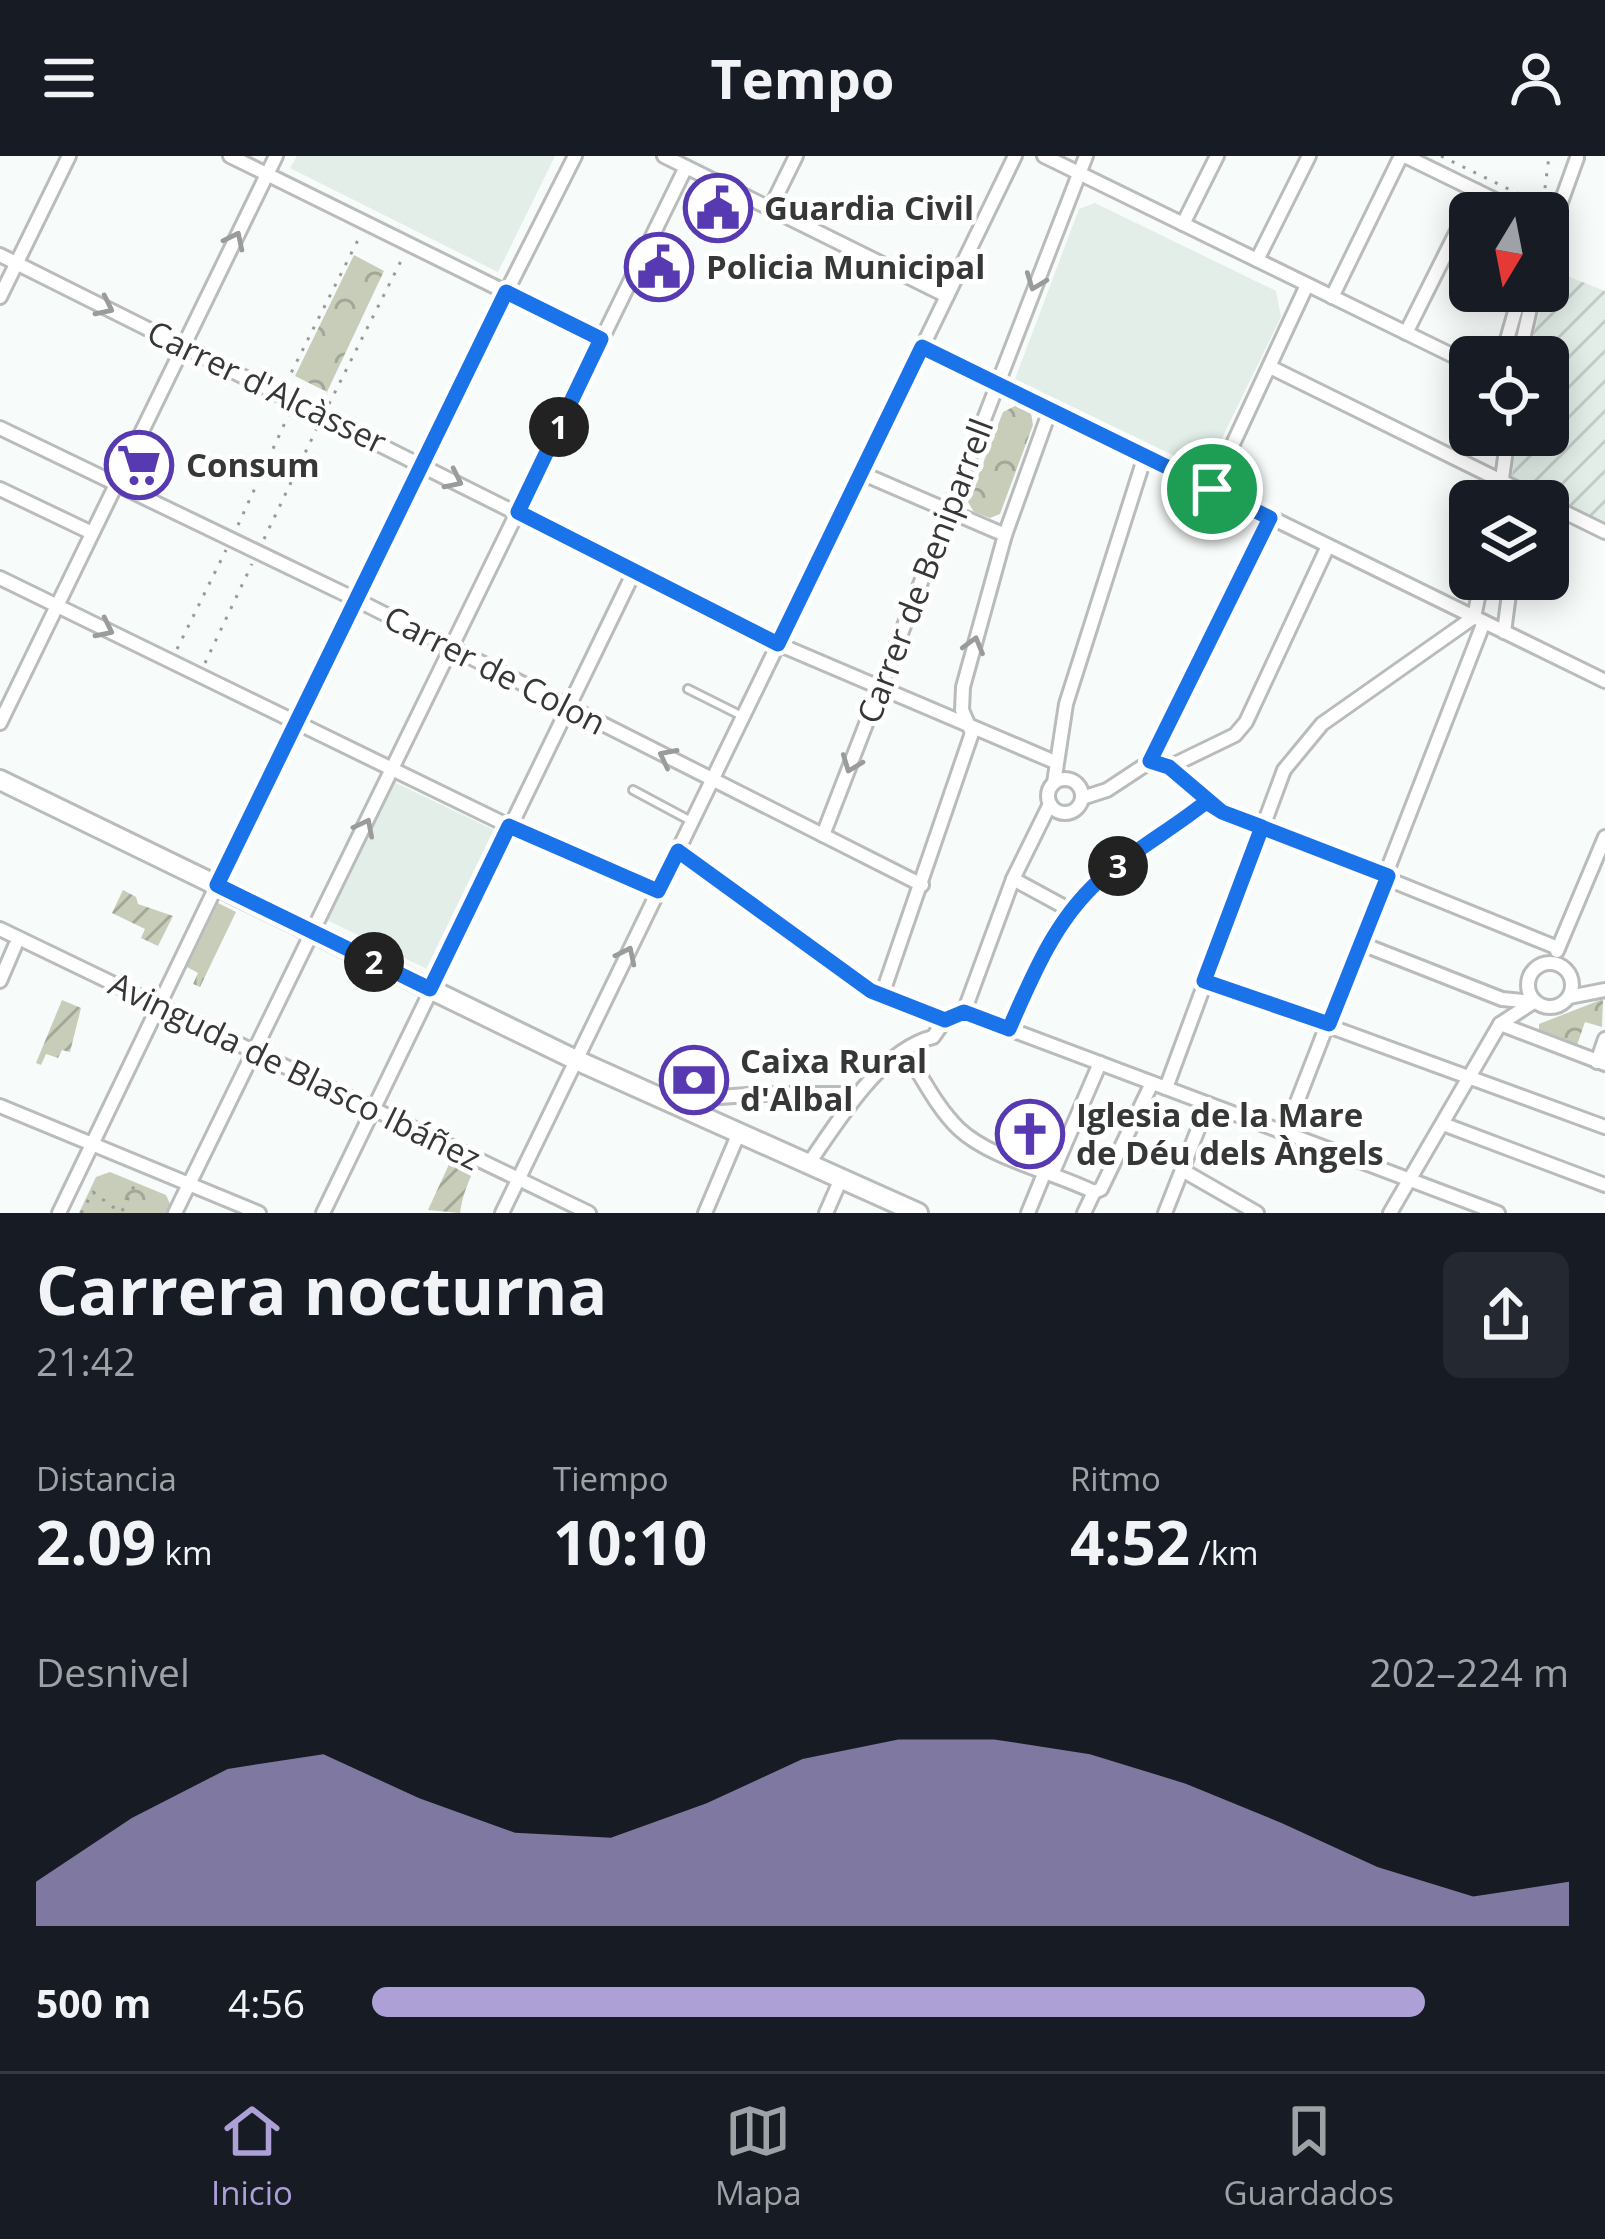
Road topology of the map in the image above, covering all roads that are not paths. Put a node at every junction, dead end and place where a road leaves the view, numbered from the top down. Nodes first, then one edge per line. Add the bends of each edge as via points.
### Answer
1 (69, 156) edge
2 (230, 156) edge
3 (276, 156) edge
4 (574, 156) edge
5 (664, 156) edge
6 (796, 156) edge
7 (1015, 156) edge
8 (1044, 156) edge
9 (1086, 156) edge
10 (1217, 156) edge
11 (1309, 156) edge
12 (1403, 156) edge
13 (1577, 158) edge
14 (686, 167) junction
15 (1077, 172) junction
16 (267, 174) junction
17 (1477, 191) joint
18 (1565, 192) edge
19 (770, 208) junction
20 (1183, 224) junction
21 (0, 255) edge
22 (1257, 260) junction
23 (16, 263) junction
24 (1307, 285) junction
25 (506, 292) junction
26 (947, 296) junction
27 (0, 297) edge
28 (1332, 297) junction
29 (1406, 333) junction
30 (601, 339) junction
31 (184, 346) junction
32 (922, 347) junction
33 (1449, 354) edge
34 (1270, 367) junction
35 (997, 383) junction
36 (1050, 410) junction
37 (0, 428) edge
38 (1145, 456) junction
39 (420, 463) junction
40 (861, 473) junction
41 (1498, 480) edge
42 (115, 484) junction
43 (0, 489) edge
44 (1212, 489) junction
45 (949, 511) junction
46 (518, 512) junction
47 (1569, 514) edge
48 (1270, 518) junction
49 (1605, 532) edge
50 (92, 533) junction
51 (1005, 535) junction
52 (1328, 546) junction
53 (635, 570) junction
54 (0, 578) edge
55 (355, 599) junction
56 (1480, 600) edge
57 (1508, 600) edge
58 (57, 605) junction
59 (1479, 620) junction
60 (1504, 632) junction
61 (778, 644) junction
62 (451, 647) junction
63 (1605, 681) edge
64 (881, 686) junction
65 (688, 689) dead end
66 (569, 707) junction
67 (743, 716) junction
68 (297, 722) junction
69 (0, 723) edge
70 (968, 723) junction
71 (1150, 761) junction
72 (1055, 762) junction
73 (1169, 767) junction
74 (394, 769) junction
75 (0, 780) edge
76 (712, 780) junction
77 (1054, 783) junction
78 (633, 790) dead end
79 (1082, 798) junction
80 (1206, 802) junction
81 (1049, 804) junction
82 (692, 821) junction
83 (509, 826) junction
84 (1262, 827) junction
85 (823, 836) junction
86 (1605, 837) edge
87 (678, 851) junction
88 (1388, 876) junction
89 (1012, 879) junction
90 (217, 885) junction
91 (922, 885) junction
92 (658, 891) junction
93 (1072, 911) junction
94 (0, 929) edge
95 (312, 932) junction
96 (1362, 944) junction
97 (15, 946) dead end
98 (1558, 948) junction
99 (1553, 963) junction
100 (0, 981) edge
101 (1204, 981) junction
102 (430, 989) junction
103 (1605, 990) edge
104 (882, 995) junction
105 (1569, 997) junction
106 (1534, 1001) junction
107 (158, 1006) junction
108 (914, 1010) junction
109 (964, 1012) junction
110 (945, 1020) junction
111 (1329, 1024) junction
112 (1500, 1024) junction
113 (1009, 1029) junction
114 (1605, 1039) edge
115 (911, 1047) junction
116 (254, 1052) junction
117 (576, 1060) junction
118 (1100, 1063) junction
119 (1601, 1063) edge
120 (1469, 1076) junction
121 (1159, 1085) junction
122 (857, 1094) junction
123 (664, 1102) junction
124 (1208, 1104) junction
125 (0, 1106) edge
126 (373, 1110) junction
127 (1442, 1124) junction
128 (1605, 1127) edge
129 (1285, 1132) junction
130 (738, 1135) junction
131 (92, 1144) junction
132 (807, 1166) junction
133 (1182, 1170) junction
134 (1050, 1171) junction
135 (519, 1178) junction
136 (840, 1180) junction
137 (1409, 1180) junction
138 (189, 1185) junction
139 (1605, 1185) edge
140 (1094, 1192) junction
141 (59, 1213) edge
142 (175, 1213) edge
143 (259, 1213) edge
144 (323, 1213) edge
145 (502, 1213) edge
146 (590, 1213) edge
147 (705, 1213) edge
148 (826, 1213) edge
149 (917, 1213) edge
150 (1028, 1213) edge
151 (1084, 1213) edge
152 (1165, 1213) edge
153 (1257, 1213) edge
154 (1390, 1213) edge
155 (1498, 1213) edge

1 - 23 street
2 - 16 street
3 - 16 street
4 - 25 street
5 - 14 street
6 - 19 street
7 - 26 street
8 - 15 street
9 - 15 street, Carrer de Beniparrell
10 - 20 street
11 - 22 street
12 - 17 street
12 - 28 street
13 - 18 street
14 - 19 street
14 - 30 street
15 - 20 street
15 -> 35 street, Carrer de Beniparrell
16 - 25 street
31 -> 16 street
17 - 29 street
19 - 26 street
20 - 22 street
21 - 23 street, Carrer d'Alcàsser
22 - 24 street
23 - 27 street
23 -> 31 street, Carrer d'Alcàsser
24 - 28 street
24 - 34 street
25 - 30 street
25 - 39 street
26 - 32 street
28 - 29 street
29 - 33 street
30 - 46 street
31 - 39 street, Carrer d'Alcàsser
31 - 42 street
32 - 35 street
32 - 40 street
34 - 41 street
34 - 44 street
35 - 36 street
35 - 45 street, Carrer de Beniparrell
36 - 38 street
36 - 51 street
37 - 42 street, Carrer de Colon
38 - 44 street
38 - 72 street
39 -> 46 street, Carrer d'Alcàsser
39 - 55 street
40 - 45 street
40 - 61 street
42 - 50 street
42 - 55 street, Carrer de Colon
43 - 50 street
44 - 48 street
45 - 51 street
45 - 64 street, Carrer de Beniparrell
46 - 53 street, Carrer d'Alcàsser
46 - 62 street
47 - 49 street
48 - 52 street
48 - 71 street
50 - 58 street
70 -> 51 street via 963,687
52 - 59 street
52 - 73 street via 1246,722
53 - 61 street, Carrer d'Alcàsser
53 - 66 street
54 - 58 street
55 - 62 street, Carrer de Colon
55 - 68 street
56 - 59 street
57 - 60 street
58 -> 68 street
58 - 69 street
59 - 60 street
59 - 84 street via 1307,738 1284,770
59 - 88 street
60 - 63 street
61 - 64 street, Carrer d'Alcàsser
61 - 67 street
62 - 66 street, Carrer de Colon
62 - 74 street
64 - 70 street, Carrer d'Alcàsser
64 -> 85 street, Carrer de Beniparrell
65 - 67 lane
76 -> 66 street, Carrer de Colon
66 - 83 street
67 - 76 street
68 - 74 street
68 - 90 street
70 - 72 street, Carrer d'Alcàsser
70 - 91 street via 972,733
71 - 73 street
71 - 79 street
72 - 77 street
73 - 80 street
74 - 83 street
95 -> 74 street
75 - 90 street
76 - 82 street
76 - 85 street, Carrer de Colon
77 - 79 street via 1076,783
77 - 81 street
78 - 82 lane
79 - 81 street via 1068,813
80 - 84 street
80 - 93 street via 1105,875
81 - 89 street
82 - 87 street
83 - 92 street
83 - 102 street
84 - 88 street
84 - 101 street
85 - 91 street, Carrer de Colon
86 - 98 street
87 - 92 street
87 - 104 street
88 - 96 street
88 - 98 street
89 - 93 street
89 - 109 street
90 - 95 street
90 - 107 street
91 - 104 street
117 -> 92 street
93 - 113 street
94 - 107 street, Avinguda de Blasco Ibáñez
95 - 102 street
95 - 116 street
96 - 106 street via 1502,999
96 - 111 street
97 - 100 street
98 - 99 street
99 - 105 street via 1571,976
99 - 106 street via 1530,977
101 - 111 street
101 - 121 street
102 - 117 street
102 - 126 street
103 - 105 street
104 - 108 street
105 - 106 street via 1555,1006
106 - 112 street
107 - 116 street, Avinguda de Blasco Ibáñez
107 - 131 street
108 - 110 street
108 - 115 street
109 - 110 street
109 - 113 street
110 - 115 street
111 - 120 street
111 - 129 street
112 - 119 street
112 - 120 street
113 - 118 street
114 - 119 street
115 - 122 street
115 - 134 street via 954,1124 1000,1154
116 - 126 street, Avinguda de Blasco Ibáñez
116 - 138 street
117 - 123 street
117 - 135 street
118 - 121 street
118 - 134 street
120 - 127 street
120 - 128 street
121 - 124 street
121 - 140 street
122 - 123 street
122 - 132 street
123 - 130 street
124 - 129 street
124 - 133 street
125 - 131 street
126 - 135 street, Avinguda de Blasco Ibáñez
126 - 144 street
127 - 137 street
127 - 139 street
129 - 137 street
130 - 132 street
130 - 147 street
131 - 138 street
131 - 141 street
132 - 136 street
133 - 152 street
133 - 153 street
134 - 140 street
134 - 150 street
135 - 145 street
135 - 146 street, Avinguda de Blasco Ibáñez
136 - 148 street
136 - 149 street
137 - 154 street
137 - 155 street
138 - 142 street
138 - 143 street
140 - 151 street

